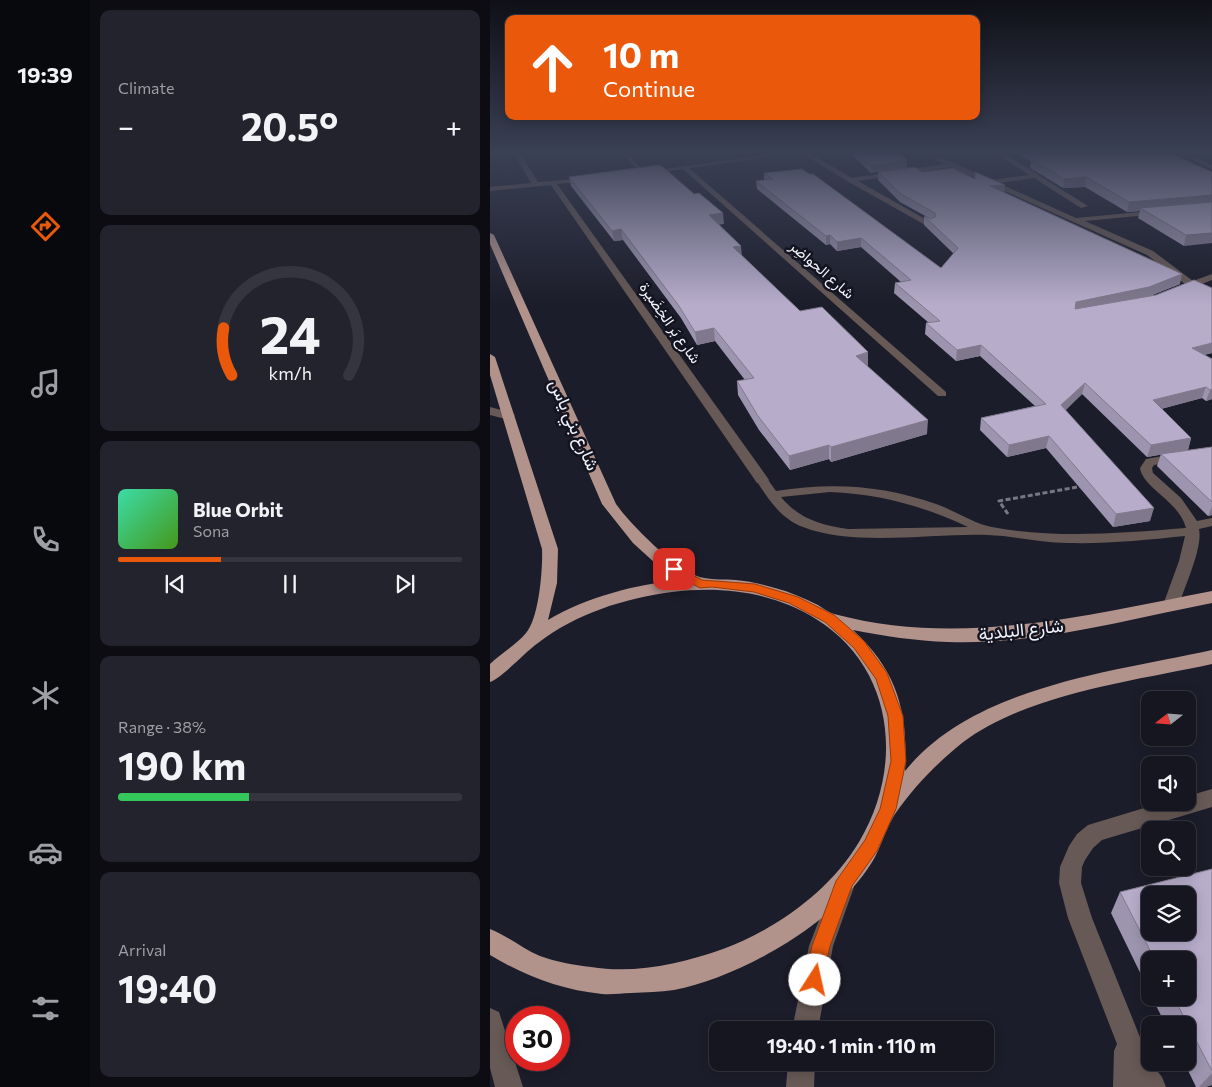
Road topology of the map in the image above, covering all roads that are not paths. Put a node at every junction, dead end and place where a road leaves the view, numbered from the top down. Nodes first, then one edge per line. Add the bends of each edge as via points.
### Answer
1 (568, 204) edge
2 (726, 204) edge
3 (893, 204) edge
4 (1037, 204) edge
5 (1080, 204) edge
6 (1084, 206) dead end
7 (1165, 212) edge
8 (1072, 220) junction
9 (930, 224) edge
10 (490, 235) edge
11 (1212, 277) edge
12 (1191, 284) junction
13 (1174, 292) edge
14 (490, 357) edge
15 (942, 394) dead end
16 (490, 411) edge
17 (509, 416) junction
18 (1212, 451) edge
19 (762, 480) joint
20 (772, 495) junction
21 (1212, 522) edge
22 (1193, 528) junction
23 (989, 531) junction
24 (700, 584) junction
25 (1212, 597) edge
26 (1171, 605) junction
27 (829, 618) junction
28 (534, 637) junction
29 (1212, 658) edge
30 (490, 675) edge
31 (1212, 798) edge
32 (888, 809) junction
33 (845, 881) junction
34 (490, 942) edge
35 (807, 1021) edge
36 (490, 1022) edge
37 (1125, 1032) junction
38 (801, 1071) edge
39 (509, 1087) edge
40 (800, 1087) edge
41 (1127, 1087) edge
42 (1152, 1087) edge

1 - 19 street, شارع بَر الخِضَيرة
2 - 15 street, شارع الحواضِر
3 - 9 street
4 - 8 street
5 - 6 street
7 - 8 street
8 - 12 street via 1150,253
10 - 24 main road, شارع بني ياس via 609,504 634,537 674,569
11 - 12 street
12 - 13 street
14 - 17 main road
16 - 17 street
17 - 28 main road via 550,549 549,589
18 - 22 lane via 1150,462 1146,468 1186,513
19 - 20 lane
20 - 23 lane via 820,487 858,489 937,506
20 - 23 lane via 795,519 828,531
21 - 22 lane
22 - 23 lane via 1107,539 1066,539
22 - 26 lane
24 - 27 main road via 755,588 794,600
24 - 28 main road via 667,585 622,595 576,612
25 - 26 main road, شارع البلدية
26 - 27 main road, شارع البلدية via 1052,628 964,636 918,634
27 - 32 main road via 859,644 882,677 896,716 898,761
28 - 30 main road
29 - 32 main road via 1041,695 997,713 956,737 919,768
31 - 37 street via 1096,832 1085,842 1071,867 1070,883 1080,918
32 - 33 main road via 871,845
33 - 34 main road via 797,924 738,958 670,978 601,981 538,967
33 - 35 street via 821,946
36 - 39 street
37 - 41 street
37 - 42 street via 1139,1068
38 - 40 street

